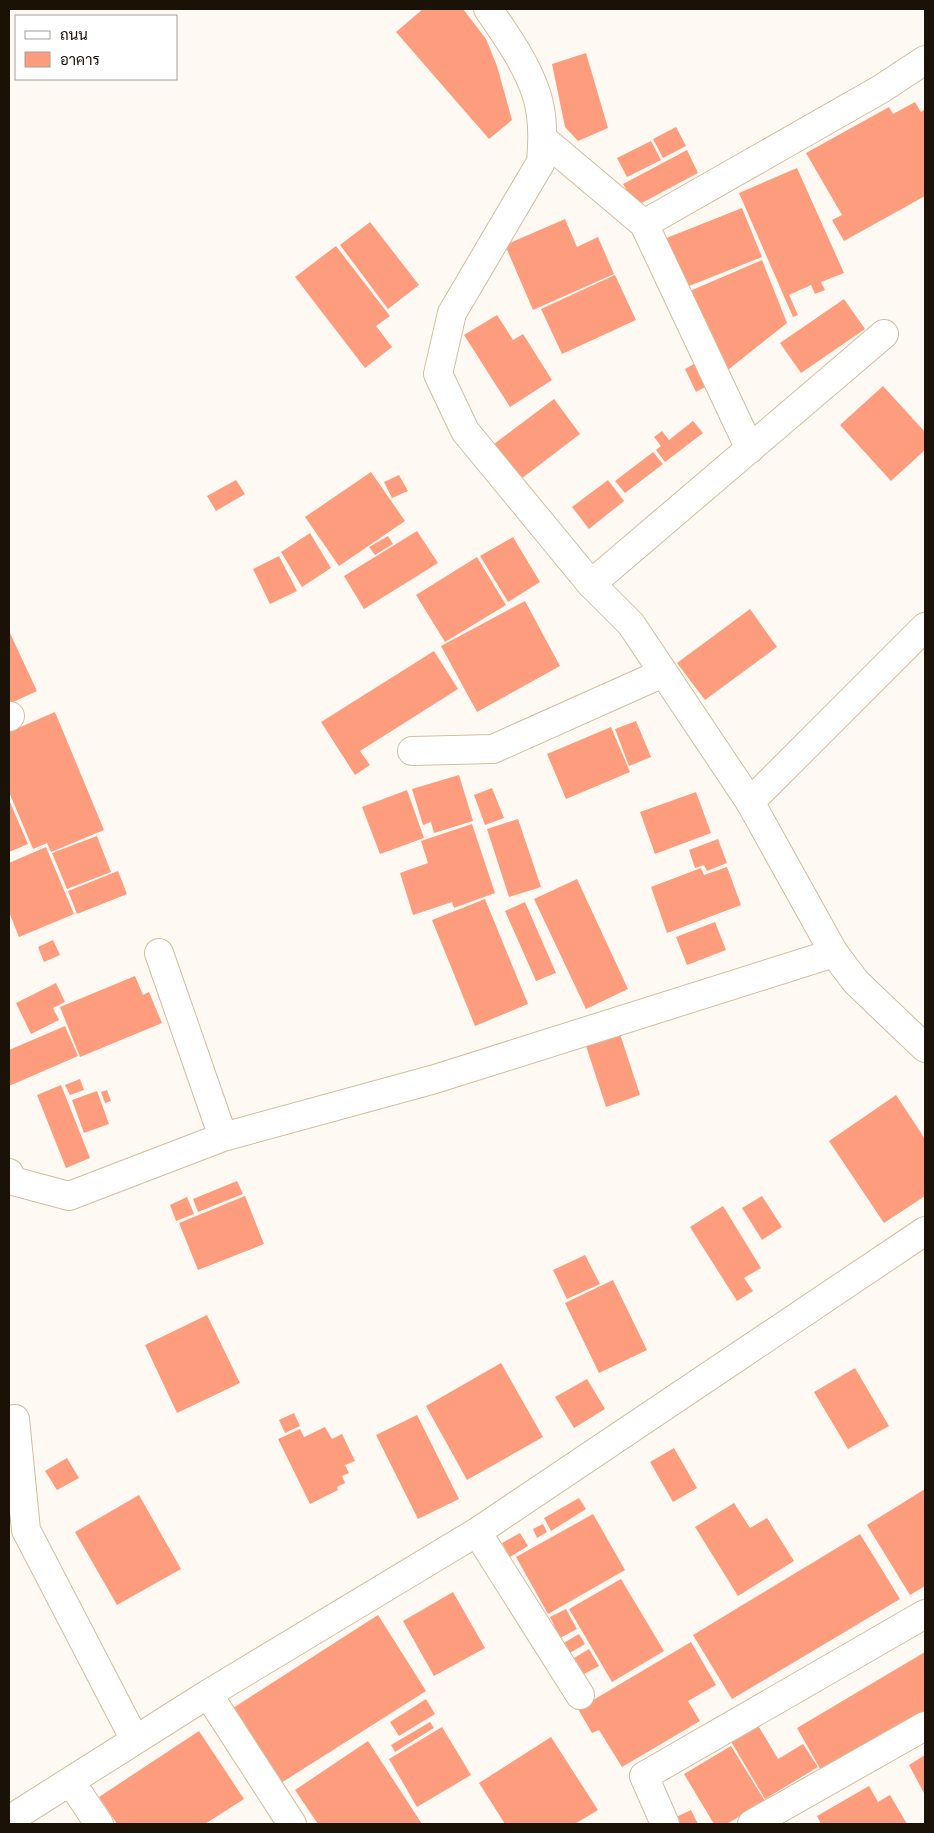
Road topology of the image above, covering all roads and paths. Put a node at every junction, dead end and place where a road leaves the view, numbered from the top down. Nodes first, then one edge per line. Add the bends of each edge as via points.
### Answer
1 (488, 9) edge
2 (925, 60) edge
3 (543, 139) junction
4 (644, 224) junction
5 (884, 334) dead end
6 (750, 449) junction
7 (591, 584) junction
8 (925, 627) edge
9 (663, 673) junction
10 (412, 751) dead end
11 (750, 802) junction
12 (159, 953) dead end
13 (834, 953) junction
14 (925, 1048) edge
15 (222, 1137) junction
16 (9, 1173) edge
17 (925, 1231) edge
18 (15, 1419) dead end
19 (477, 1532) junction
20 (925, 1614) edge
21 (208, 1694) junction
22 (580, 1695) dead end
23 (925, 1726) edge
24 (135, 1740) junction
25 (70, 1782) junction
26 (9, 1820) edge
27 (99, 1824) edge
28 (292, 1824) edge
29 (665, 1824) edge
30 (752, 1824) edge

1 - 3 street via 514,48 536,94
2 - 4 street via 881,90
3 - 4 street
3 - 7 street via 541,162 452,314 438,374 465,431
4 - 6 street
5 - 6 street
6 - 7 street
7 - 9 street via 631,624
8 - 11 street
9 - 10 street via 493,749
9 - 11 street
11 - 13 street
12 - 15 street
13 - 14 street via 856,982
13 - 15 street via 435,1079
15 - 16 street via 68,1196 13,1181
17 - 19 street
18 - 24 street via 26,1530
19 - 21 street
19 - 22 street
20 - 29 street via 644,1776
21 - 24 street
21 - 28 street
23 - 30 street
24 - 25 street
25 - 26 street
25 - 27 street

